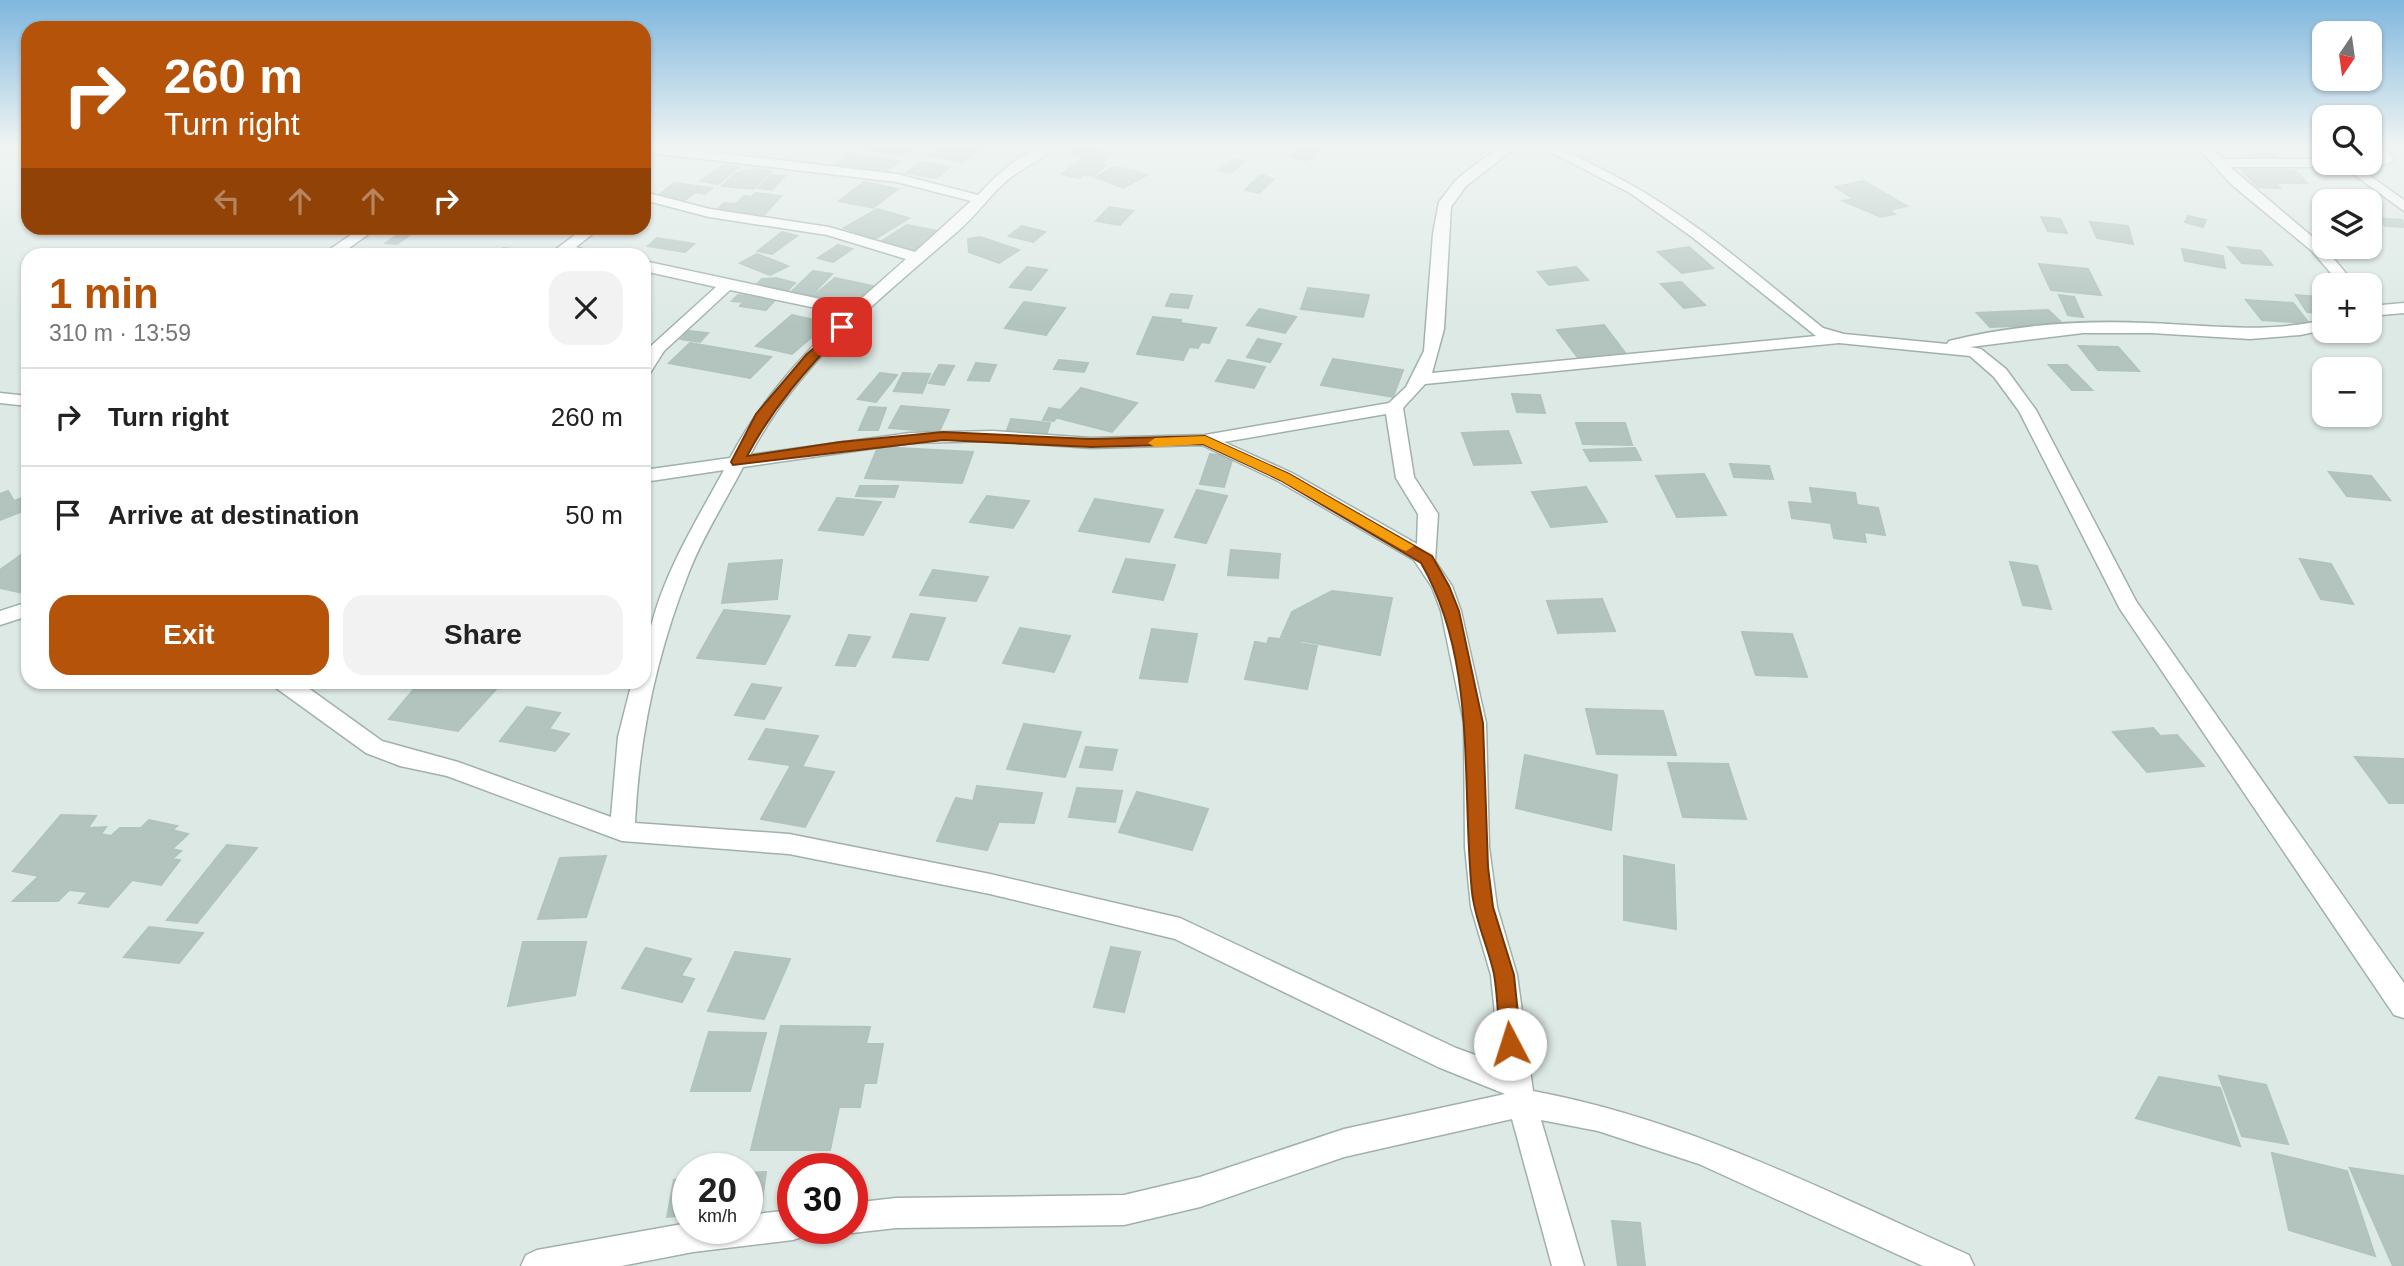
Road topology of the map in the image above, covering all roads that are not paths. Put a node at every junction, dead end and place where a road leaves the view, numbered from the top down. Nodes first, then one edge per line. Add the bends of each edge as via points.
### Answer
1 (683, 206) edge
2 (973, 206) edge
3 (1444, 206) edge
4 (1658, 206) edge
5 (2266, 206) edge
6 (359, 235) edge
7 (583, 235) edge
8 (339, 248) edge
9 (565, 248) edge
10 (917, 257) junction
11 (651, 267) edge
12 (2339, 273) edge
13 (729, 283) junction
14 (2404, 308) edge
15 (2382, 310) edge
16 (858, 312) junction
17 (2312, 328) edge
18 (1842, 339) junction
19 (1939, 346) junction
20 (651, 347) edge
21 (1424, 379) junction
22 (0, 397) edge
23 (21, 400) edge
24 (1394, 407) junction
25 (1205, 440) junction
26 (738, 462) junction
27 (651, 475) edge
28 (1426, 560) junction
29 (21, 611) edge
30 (0, 618) edge
31 (651, 660) edge
32 (294, 689) edge
33 (641, 689) edge
34 (622, 831) junction
35 (2404, 1006) edge
36 (1520, 1093) junction
37 (868, 1216) edge
38 (777, 1227) edge
39 (537, 1266) edge
40 (1568, 1266) edge
41 (1958, 1266) edge

1 - 10 street via 829,231
2 - 10 street
3 - 21 street via 1438,253 1436,348
4 - 18 street via 1817,331
5 - 12 street
6 - 8 street
7 - 9 street
10 - 16 street
11 - 13 street
13 - 16 street
13 - 20 street
14 - 15 street
16 - 26 street via 810,358 761,417
17 - 19 street via 2260,333 2084,327
18 - 19 street
18 - 21 street
19 - 35 street via 1984,358 2027,410 2127,604
21 - 24 street via 1411,396
22 - 23 street
24 - 25 street
24 - 28 street via 1405,478 1428,514
25 - 26 street via 1091,443 943,436
25 - 28 street via 1284,477
26 - 27 street
26 - 31 street via 679,571
28 - 36 street via 1451,611 1475,723 1483,907 1504,975
29 - 30 street
32 - 34 street via 374,747 450,768
33 - 34 street via 626,762
34 - 36 street via 789,844 1181,929
36 - 37 street via 1344,1143 1200,1192 1124,1210
36 - 40 street
36 - 41 street via 1703,1151
38 - 39 street via 693,1237

